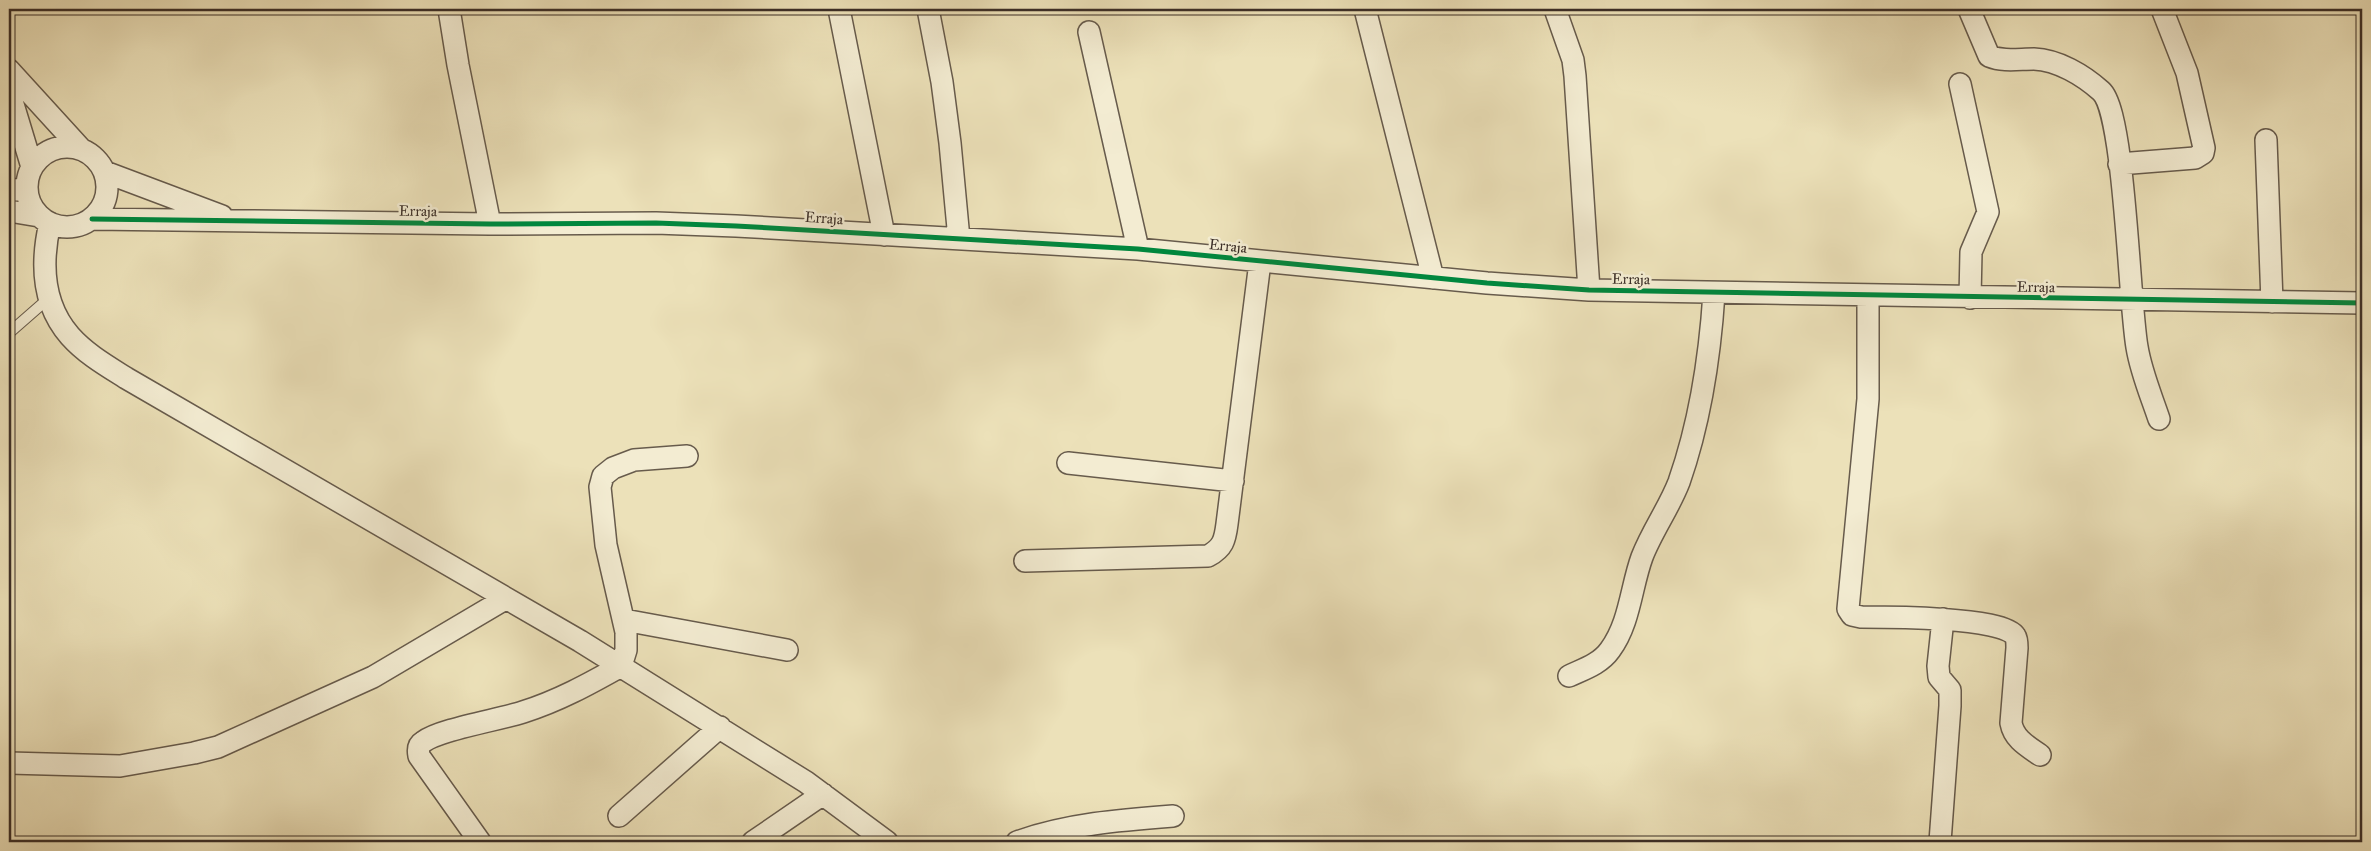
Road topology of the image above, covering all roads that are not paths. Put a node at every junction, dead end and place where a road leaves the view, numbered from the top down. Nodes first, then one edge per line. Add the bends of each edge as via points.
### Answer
1 (449, 9) edge
2 (839, 9) edge
3 (928, 9) edge
4 (1365, 9) edge
5 (1555, 9) edge
6 (1969, 9) edge
7 (2162, 9) edge
8 (1089, 32) dead end
9 (9, 70) edge
10 (1960, 84) dead end
11 (9, 91) edge
12 (2266, 140) dead end
13 (82, 150) junction
14 (2120, 164) junction
15 (32, 168) junction
16 (105, 172) junction
17 (18, 189) edge
18 (9, 211) edge
19 (44, 219) junction
20 (92, 219) junction
21 (236, 222) junction
22 (490, 224) junction
23 (884, 235) junction
24 (959, 239) junction
25 (1138, 249) junction
26 (1260, 262) junction
27 (1432, 278) junction
28 (1589, 290) junction
29 (1714, 293) junction
30 (1868, 296) junction
31 (49, 298) junction
32 (1970, 298) junction
33 (2131, 301) junction
34 (2272, 302) junction
35 (2362, 304) edge
36 (9, 333) edge
37 (2160, 419) dead end
38 (687, 456) dead end
39 (1068, 463) dead end
40 (1233, 481) junction
41 (1025, 561) dead end
42 (505, 600) junction
43 (1943, 619) junction
44 (624, 620) junction
45 (787, 650) dead end
46 (621, 666) junction
47 (1569, 676) dead end
48 (720, 728) junction
49 (2040, 755) dead end
50 (9, 763) edge
51 (823, 794) junction
52 (619, 816) dead end
53 (1173, 816) dead end
54 (480, 842) edge
55 (753, 842) edge
56 (887, 842) edge
57 (1017, 842) edge
58 (1940, 842) edge

1 - 22 street
2 - 23 street
3 - 24 street via 942,82
4 - 27 street
5 - 28 street via 1573,60 1575,76
6 - 14 street via 1989,56 1998,60 2050,61 2062,65 2103,92 2111,106
7 - 14 street via 2187,73 2203,153 2195,158
8 - 25 street
9 - 13 street
10 - 32 street via 1988,212 1971,252
11 - 15 street
12 - 34 street
13 - 15 street via 54,149
13 - 16 street
14 - 33 street
15 - 17 street
16 - 20 street via 106,198
16 - 21 street, Erraja
17 - 19 street
18 - 19 street
19 - 20 street via 62,227 74,227
19 - 31 street via 43,252
20 - 21 street, Erraja
21 - 22 street, Erraja
22 - 23 street, Erraja via 656,223
23 - 24 street, Erraja
24 - 25 street, Erraja
25 - 26 street, Erraja
26 - 27 street, Erraja
26 - 40 street
27 - 28 street, Erraja
28 - 29 street, Erraja
29 - 30 street, Erraja
29 - 47 street via 1703,386 1678,484 1642,559 1618,637 1610,651 1597,663
30 - 32 street, Erraja
30 - 43 street via 1868,399 1848,609 1852,615 1861,616
31 - 36 lane
31 - 42 street via 70,336 90,355
32 - 33 street, Erraja
33 - 34 street, Erraja
33 - 37 street via 2144,378
34 - 35 street, Erraja
38 - 44 street via 634,460 613,468 603,476 600,487 606,545
39 - 40 street
40 - 41 street via 1224,542 1218,551 1208,556
42 - 46 street
42 - 50 street via 373,677 218,746 120,766
43 - 49 street via 1989,625 2008,630 2015,636 2017,648 2011,723 2013,732 2022,742
43 - 58 street via 1938,666 1939,677 1950,690 1950,706
44 - 45 street
44 - 46 street via 626,650
46 - 48 street
46 - 54 street via 543,705 423,741 419,756
48 - 51 street
48 - 52 street
51 - 55 street
51 - 56 street
53 - 57 street via 1092,823

